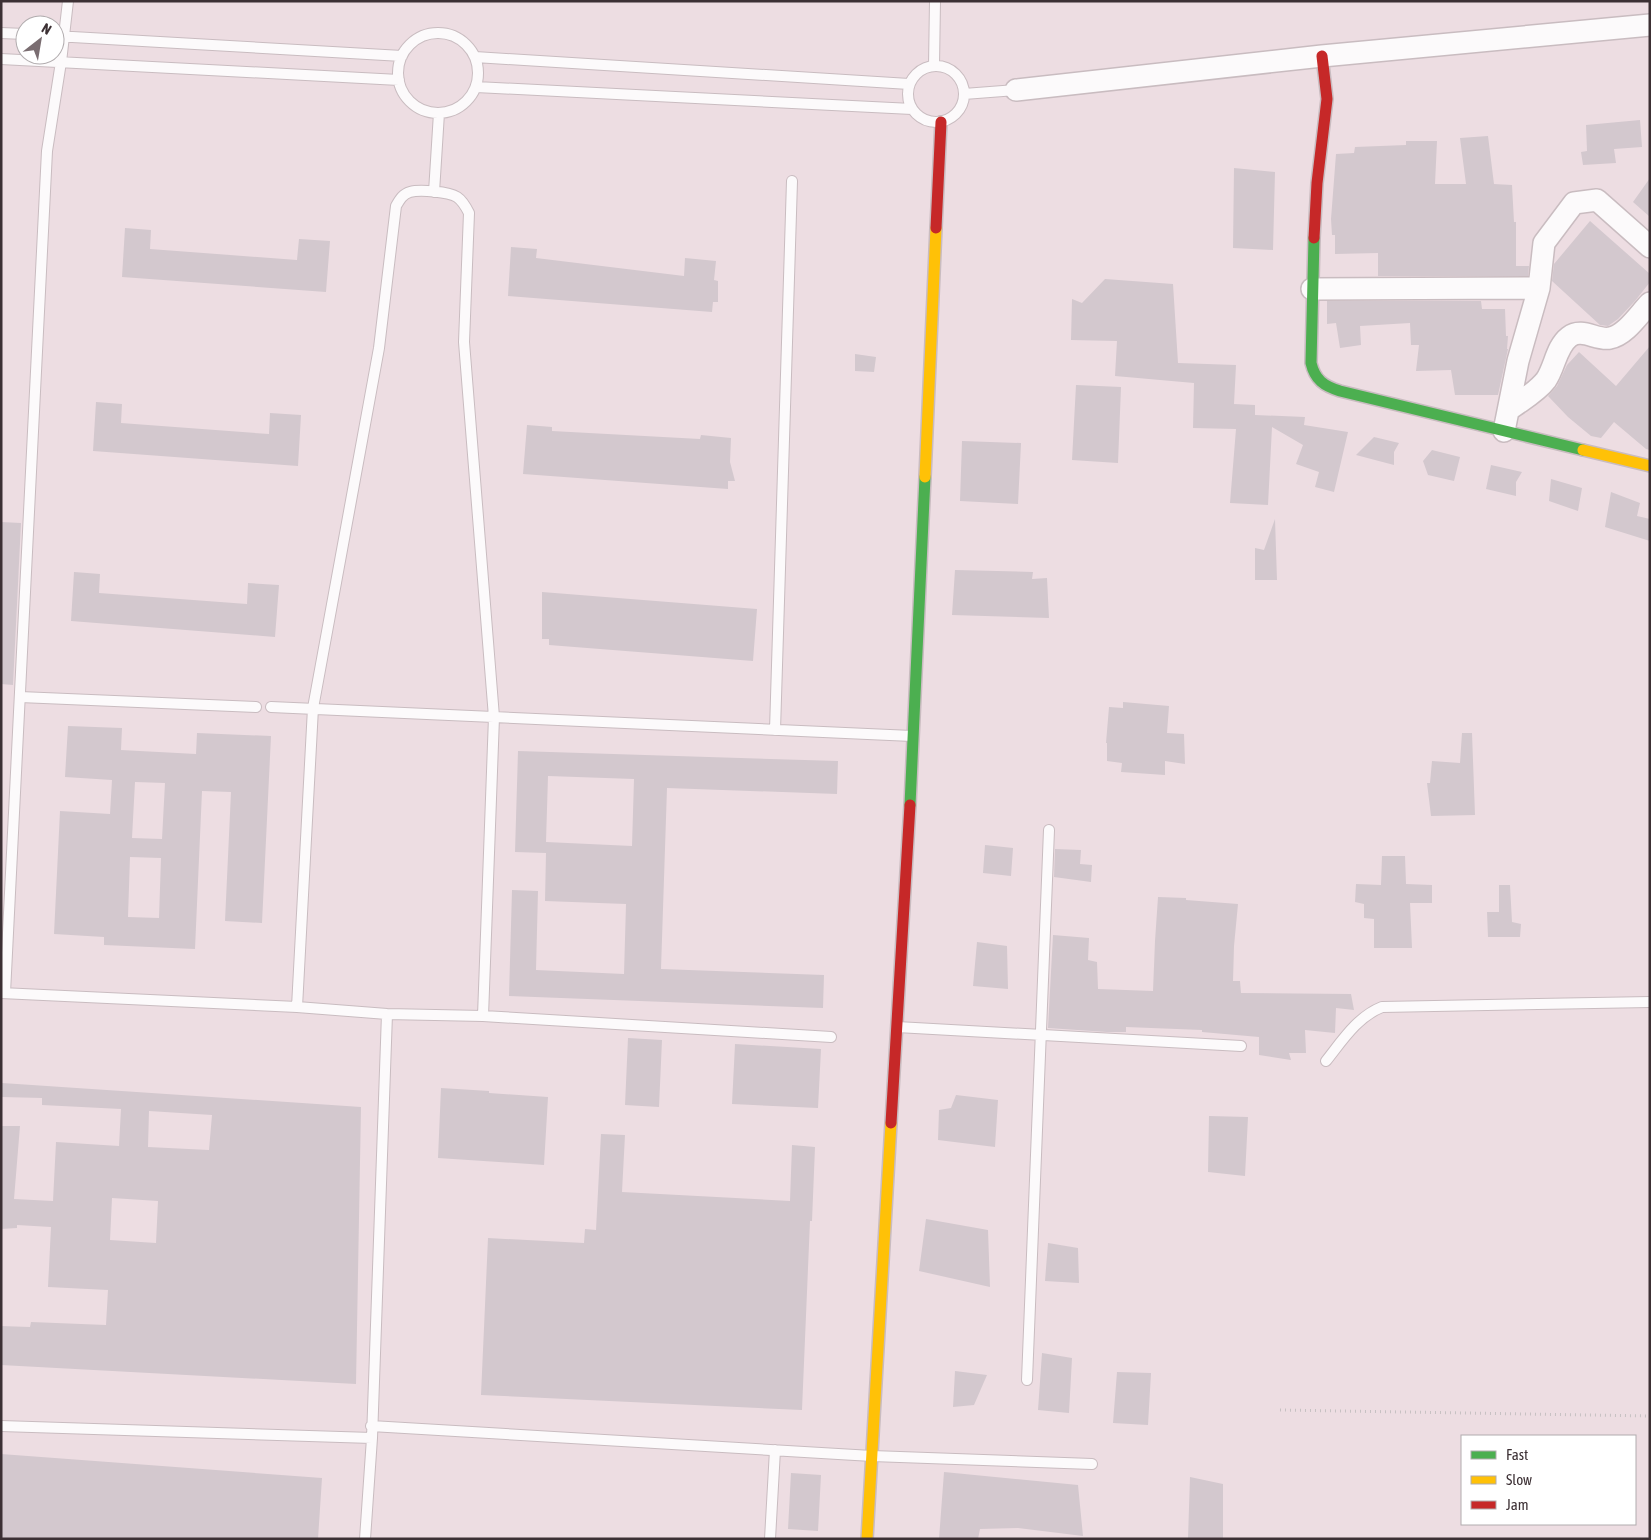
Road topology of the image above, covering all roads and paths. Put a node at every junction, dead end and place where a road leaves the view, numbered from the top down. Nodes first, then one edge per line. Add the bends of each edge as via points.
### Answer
1 (68, 1) edge
2 (935, 1) edge
3 (64, 15) edge
4 (1650, 25) edge
5 (1, 33) edge
6 (15, 34) edge
7 (65, 36) edge
8 (402, 56) junction
9 (1322, 56) junction
10 (475, 57) junction
11 (1, 59) edge
12 (15, 60) edge
13 (65, 62) edge
14 (61, 65) edge
15 (934, 66) junction
16 (399, 80) junction
17 (909, 84) junction
18 (476, 86) junction
19 (1016, 90) joint
20 (964, 94) junction
21 (912, 108) junction
22 (439, 114) junction
23 (941, 122) junction
24 (792, 181) dead end
25 (434, 192) junction
26 (1650, 247) edge
27 (1539, 288) junction
28 (1312, 289) junction
29 (1650, 303) edge
30 (1510, 409) junction
31 (1504, 431) junction
32 (1650, 466) edge
33 (20, 697) junction
34 (256, 707) dead end
35 (272, 707) dead end
36 (314, 708) junction
37 (494, 717) junction
38 (775, 730) junction
39 (914, 736) junction
40 (1049, 830) dead end
41 (3, 993) edge
42 (1650, 1002) edge
43 (297, 1007) junction
44 (387, 1014) junction
45 (483, 1016) junction
46 (897, 1027) junction
47 (1041, 1035) junction
48 (831, 1037) dead end
49 (1241, 1046) dead end
50 (1326, 1061) dead end
51 (1027, 1380) dead end
52 (1280, 1410) dead end
53 (1650, 1416) edge
54 (1, 1426) edge
55 (371, 1426) junction
56 (372, 1438) junction
57 (775, 1450) junction
58 (872, 1456) junction
59 (1092, 1464) dead end
60 (365, 1539) edge
61 (770, 1539) edge
62 (867, 1539) edge

1 - 3 lane
2 - 15 lane
4 - 9 street
5 - 6 lane
7 - 8 lane
8 - 10 lane via 415,41 439,34 462,42
8 - 16 lane
9 - 19 street
9 - 28 street via 1327,99 1317,183
10 - 17 lane
10 - 18 lane
11 - 12 lane
13 - 16 lane
14 - 33 lane via 47,151
15 - 17 lane via 915,75
15 - 20 lane via 952,71 963,86
16 - 22 lane via 401,89 413,104
17 - 21 lane via 907,94
18 - 21 lane
18 - 22 lane via 465,103
19 - 20 lane
20 - 23 lane via 958,113
21 - 23 lane via 921,119
22 - 25 lane
23 - 39 street
24 - 38 lane
25 - 36 lane via 405,194 396,206 379,348
25 - 37 lane via 456,197 468,213 464,342
26 - 27 street via 1597,200 1574,203 1544,243
27 - 28 street
27 - 30 street via 1518,361
28 - 31 street via 1311,363 1319,382 1340,391
29 - 30 street via 1624,330 1609,339 1579,333 1571,335 1564,342 1546,380
30 - 31 street
31 - 32 street
33 - 34 lane
33 - 41 lane
35 - 36 lane
36 - 37 lane
36 - 43 lane
37 - 38 lane
37 - 45 lane
38 - 39 lane
39 - 46 street
40 - 47 lane
41 - 43 lane
42 - 50 lane via 1382,1007 1369,1012 1358,1022
43 - 44 lane
44 - 45 lane
44 - 55 lane
45 - 48 lane
46 - 47 lane
46 - 58 street
47 - 49 lane
47 - 51 lane
52 - 53 path
54 - 56 lane
55 - 56 lane
55 - 57 lane
56 - 60 lane
57 - 58 lane
57 - 61 lane
58 - 59 lane
58 - 62 street

